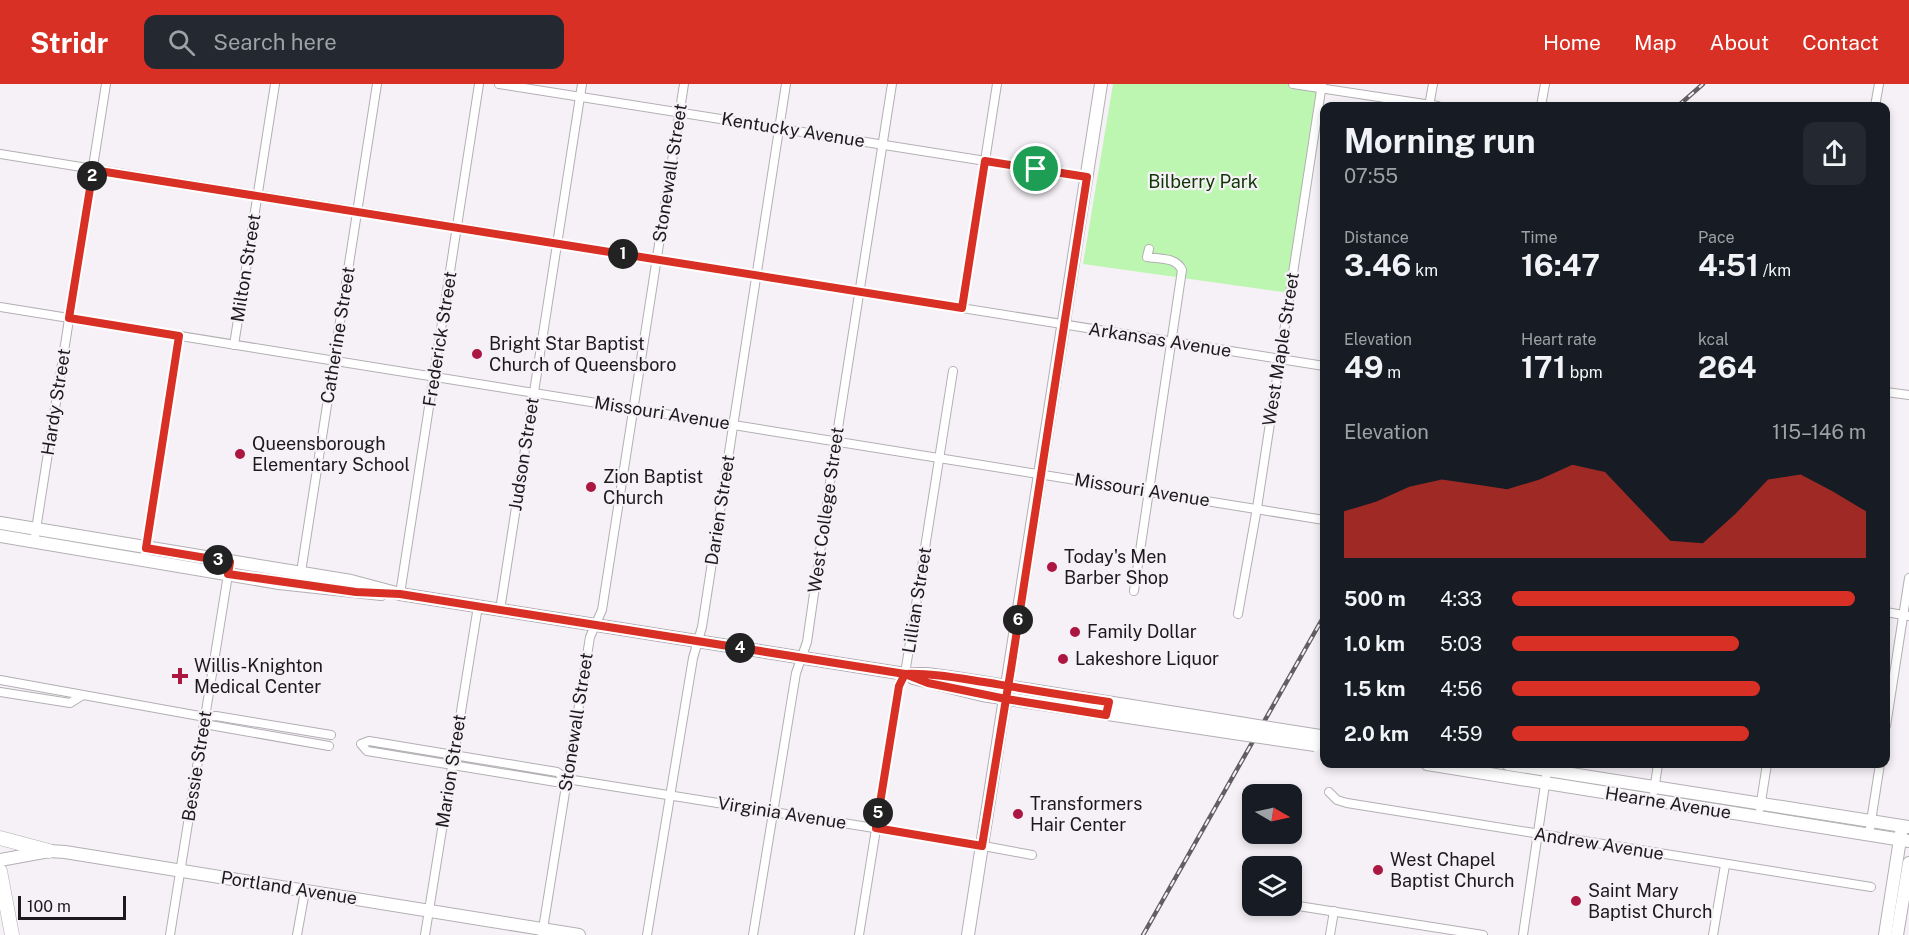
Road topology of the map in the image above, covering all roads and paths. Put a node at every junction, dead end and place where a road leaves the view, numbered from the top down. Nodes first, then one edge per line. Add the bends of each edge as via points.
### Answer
1 (106, 84) edge
2 (275, 84) edge
3 (377, 84) edge
4 (479, 84) edge
5 (499, 84) edge
6 (582, 84) edge
7 (684, 84) edge
8 (786, 84) edge
9 (892, 84) edge
10 (997, 84) edge
11 (1101, 84) edge
12 (1293, 84) edge
13 (1433, 84) edge
14 (1545, 84) edge
15 (1879, 84) edge
16 (1322, 86) edge
17 (580, 97) junction
18 (1410, 102) edge
19 (1432, 102) edge
20 (1542, 102) edge
21 (1876, 102) edge
22 (679, 112) junction
23 (779, 128) junction
24 (882, 145) junction
25 (0, 154) edge
26 (985, 161) junction
27 (93, 170) junction
28 (1087, 177) junction
29 (258, 196) junction
30 (357, 211) junction
31 (457, 227) junction
32 (557, 243) junction
33 (1149, 249) dead end
34 (656, 260) junction
35 (756, 276) junction
36 (859, 292) junction
37 (0, 307) edge
38 (962, 308) junction
39 (69, 318) junction
40 (1064, 325) junction
41 (179, 336) junction
42 (1171, 342) junction
43 (234, 345) junction
44 (1280, 358) junction
45 (334, 360) junction
46 (1320, 365) edge
47 (953, 371) dead end
48 (434, 376) junction
49 (534, 393) junction
50 (1890, 393) edge
51 (1909, 395) edge
52 (633, 408) junction
53 (733, 425) junction
54 (836, 441) junction
55 (939, 458) junction
56 (1040, 474) junction
57 (1148, 491) junction
58 (1257, 508) junction
59 (1320, 518) edge
60 (0, 523) edge
61 (0, 536) edge
62 (35, 536) junction
63 (72, 542) junction
64 (146, 548) junction
65 (144, 561) junction
66 (229, 568) junction
67 (1909, 578) edge
68 (300, 579) junction
69 (1134, 591) dead end
70 (400, 594) junction
71 (478, 606) junction
72 (500, 610) junction
73 (1890, 613) edge
74 (1238, 614) dead end
75 (1906, 616) edge
76 (596, 625) junction
77 (697, 641) junction
78 (801, 658) junction
79 (905, 674) junction
80 (0, 680) edge
81 (0, 692) edge
82 (1007, 692) junction
83 (83, 695) junction
84 (1109, 702) junction
85 (1890, 704) edge
86 (1106, 715) junction
87 (205, 721) junction
88 (1236, 728) junction
89 (331, 735) dead end
90 (1320, 741) edge
91 (329, 746) dead end
92 (454, 755) junction
93 (452, 765) junction
94 (1460, 768) edge
95 (1548, 768) edge
96 (1553, 768) edge
97 (1657, 768) edge
98 (1766, 768) edge
99 (1879, 768) edge
100 (567, 779) junction
101 (1546, 783) junction
102 (1655, 787) junction
103 (1329, 792) dead end
104 (670, 795) junction
105 (1653, 800) junction
106 (1738, 800) junction
107 (1761, 804) junction
108 (773, 812) junction
109 (1735, 813) junction
110 (1759, 817) junction
111 (1871, 821) junction
112 (1906, 827) edge
113 (876, 828) junction
114 (1869, 834) junction
115 (1538, 835) junction
116 (0, 838) edge
117 (1905, 840) edge
118 (982, 846) junction
119 (50, 851) junction
120 (1032, 855) dead end
121 (0, 860) edge
122 (1909, 863) edge
123 (1725, 865) junction
124 (181, 871) junction
125 (0, 872) edge
126 (1871, 887) dead end
127 (304, 891) junction
128 (1302, 906) edge
129 (428, 911) junction
130 (1334, 911) junction
131 (542, 932) edge
132 (12, 935) edge
133 (170, 935) edge
134 (297, 935) edge
135 (425, 935) edge
136 (579, 935) edge
137 (647, 935) edge
138 (753, 935) edge
139 (859, 935) edge
140 (968, 935) edge
141 (1330, 935) edge
142 (1483, 935) edge
143 (1523, 935) edge
144 (1713, 935) edge
145 (1885, 935) edge
146 (1897, 935) edge

1 - 27 street, Hardy Street
2 - 29 street, Milton Street
3 - 30 street, Catherine Street
4 - 31 street, Frederick Street
5 - 17 street, Kentucky Avenue
6 - 17 street, Judson Street
7 - 22 street, Stonewall Street
8 - 23 street, Darien Street
9 - 24 street, West College Street
10 - 26 street
11 - 28 main road
12 - 16 street
13 - 19 street
14 - 20 street
15 - 21 street
16 - 18 street
16 - 44 street, West Maple Street
17 - 22 street, Kentucky Avenue
17 - 32 street, Judson Street
22 - 23 street, Kentucky Avenue
22 - 34 street, Stonewall Street
23 - 24 street, Kentucky Avenue
23 - 35 street, Darien Street
24 - 26 street, Kentucky Avenue
24 - 36 street, West College Street
25 - 27 street, Arkansas Avenue
26 - 28 street, Kentucky Avenue
26 - 38 street
27 - 29 street, Arkansas Avenue
27 - 39 street, Hardy Street
28 - 40 main road
29 - 30 street, Arkansas Avenue
29 - 43 street, Milton Street
30 - 31 street, Arkansas Avenue
30 - 45 street, Catherine Street
31 - 32 street, Arkansas Avenue
31 - 48 street, Frederick Street
32 - 34 street, Arkansas Avenue
32 - 49 street, Judson Street
33 - 42 street via 1147,257 1172,260 1182,270
34 - 35 street, Arkansas Avenue
34 - 52 street, Stonewall Street
35 - 36 street, Arkansas Avenue
35 - 53 street, Darien Street
36 - 38 street, Arkansas Avenue
36 - 54 street, West College Street
37 - 39 street, Missouri Avenue
38 - 40 street, Arkansas Avenue
39 - 41 street, Missouri Avenue
39 - 62 street, Hardy Street
40 - 42 street, Arkansas Avenue
40 - 56 main road
41 - 43 street, Missouri Avenue
41 - 64 street
42 - 44 street, Arkansas Avenue
42 - 57 street
43 - 45 street, Missouri Avenue
44 - 46 street, Arkansas Avenue
44 - 58 street, West Maple Street
45 - 48 street, Missouri Avenue
45 - 68 street, Catherine Street
47 - 55 street, Lillian Street
48 - 49 street, Missouri Avenue
48 - 70 street, Frederick Street
49 - 52 street, Missouri Avenue
49 - 72 street, Judson Street
50 - 51 street
52 - 53 street, Missouri Avenue
52 - 76 street, Stonewall Street via 602,610
53 - 54 street, Missouri Avenue
53 - 77 street, Darien Street
54 - 55 street, Missouri Avenue
54 - 78 street, West College Street via 807,642
55 - 56 street, Missouri Avenue
55 - 79 street, Lillian Street
56 - 57 street, Missouri Avenue
56 - 82 main road
57 - 58 street, Missouri Avenue
57 - 69 street
58 - 59 street, Missouri Avenue
58 - 74 street, West Maple Street
60 - 62 main road
61 - 62 main road
62 - 63 main road
63 - 64 main road
63 - 65 main road
64 - 65 street
64 - 66 main road
65 - 66 main road
66 - 68 main road
66 - 87 street, Bessie Street
67 - 75 street
68 - 70 main road via 374,586
70 - 71 main road
71 - 72 main road
71 - 92 street, Marion Street
72 - 76 main road
73 - 75 street
75 - 85 street
76 - 77 main road
76 - 100 street, Stonewall Street via 590,637
77 - 78 main road
77 - 104 street, Darien Street
78 - 79 main road
78 - 108 street, West College Street
79 - 82 main road via 928,683
79 - 113 street, Lillian Street via 899,686
80 - 83 street
81 - 83 street via 70,703
82 - 84 main road
82 - 86 main road
82 - 118 main road
83 - 87 street
84 - 86 main road
84 - 88 main road
86 - 88 main road
87 - 89 street via 216,716
87 - 91 street
87 - 124 street, Bessie Street
88 - 90 main road, bridge
92 - 93 street, Marion Street
92 - 93 street, Virginia Avenue via 369,741 361,744 367,751
92 - 100 street, Virginia Avenue via 557,772
93 - 100 street, Virginia Avenue via 556,782
93 - 129 street, Marion Street
94 - 101 main road, Hearne Avenue
95 - 101 street
96 - 102 main road, Hearne Avenue
97 - 102 street
98 - 107 street
99 - 111 street
100 - 104 street, Virginia Avenue
100 - 131 street, Stonewall Street
101 - 105 main road, Hearne Avenue
101 - 115 street
102 - 105 street
102 - 106 main road, Hearne Avenue
103 - 115 street, Andrew Avenue via 1347,803
104 - 108 street, Virginia Avenue
104 - 137 street, Darien Street
105 - 109 main road, Hearne Avenue
106 - 107 main road, Hearne Avenue
106 - 109 street
107 - 110 street
107 - 111 main road, Hearne Avenue
108 - 113 street, Virginia Avenue
108 - 138 street, West College Street
109 - 110 main road, Hearne Avenue
110 - 114 main road, Hearne Avenue
111 - 112 main road, Hearne Avenue
111 - 114 street
112 - 117 main road
113 - 118 street, Virginia Avenue
113 - 139 street, Lillian Street
114 - 117 main road, Hearne Avenue
115 - 123 street, Andrew Avenue
115 - 143 street
116 - 119 main road
117 - 145 main road
118 - 120 street, Virginia Avenue
118 - 140 main road
119 - 121 main road, Portland Avenue
119 - 124 main road, Portland Avenue
122 - 146 main road
123 - 126 street, Andrew Avenue
123 - 144 street
124 - 127 main road, Portland Avenue
124 - 133 street, Bessie Street
125 - 132 main road
127 - 129 main road, Portland Avenue
127 - 134 street
128 - 130 street
129 - 131 main road, Portland Avenue
129 - 135 street, Marion Street
130 - 141 street
130 - 142 street
131 - 136 main road, Portland Avenue

